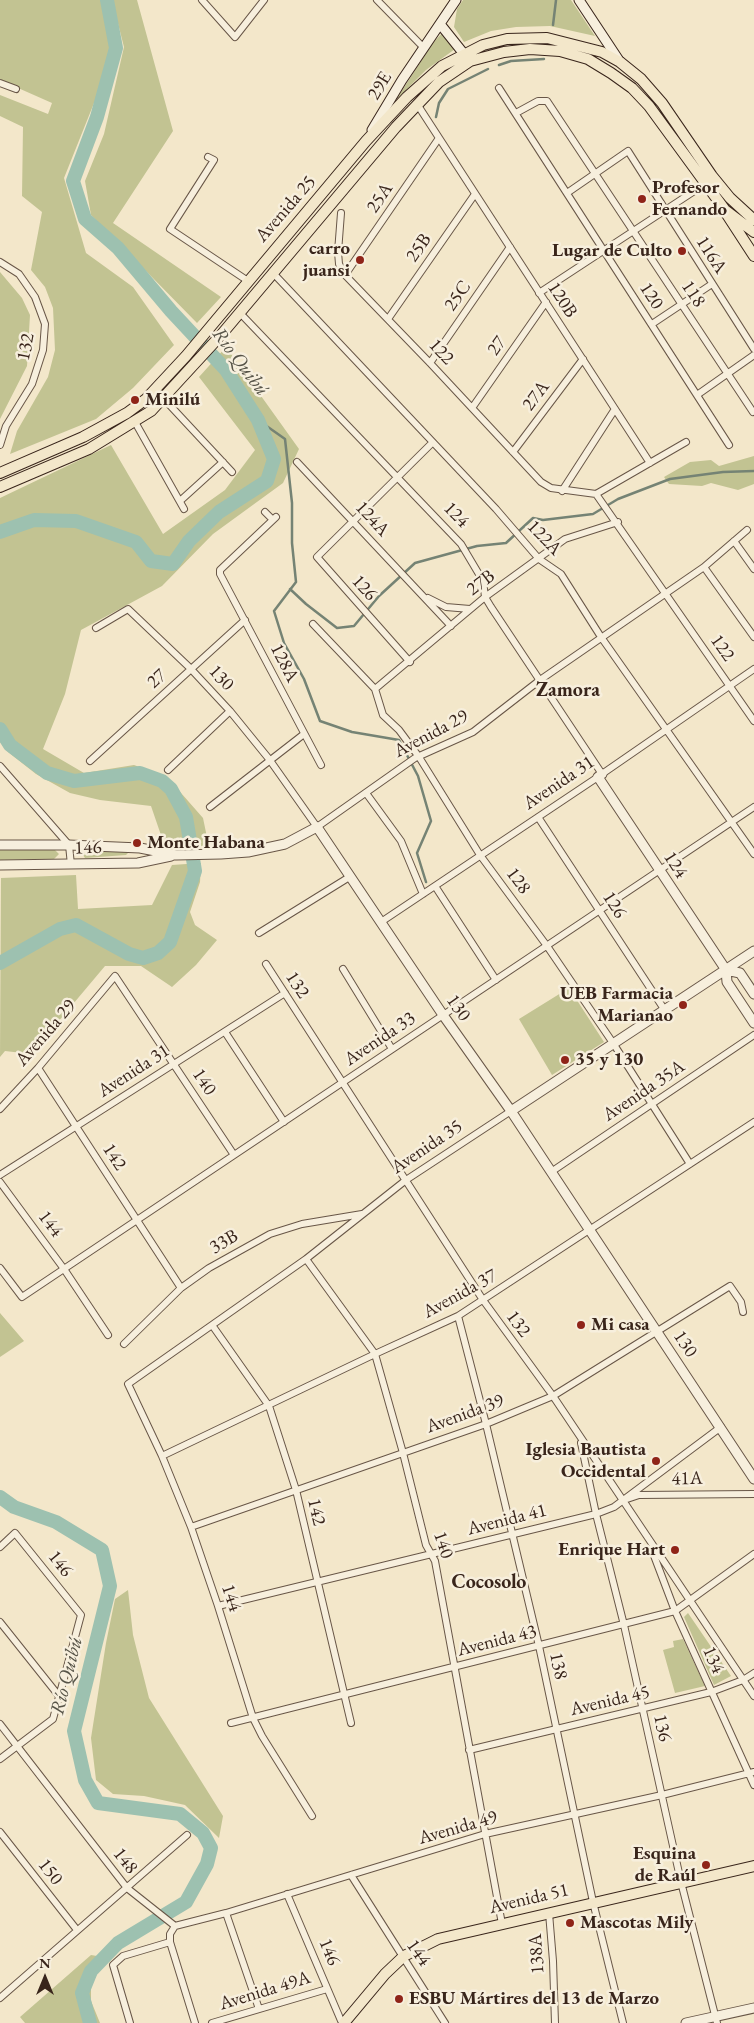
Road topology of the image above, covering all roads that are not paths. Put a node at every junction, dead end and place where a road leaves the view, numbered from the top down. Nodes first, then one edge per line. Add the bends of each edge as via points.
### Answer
1 (202, 0) edge
2 (264, 0) edge
3 (377, 0) edge
4 (456, 0) edge
5 (580, 0) edge
6 (440, 24) junction
7 (424, 48) junction
8 (467, 57) junction
9 (620, 62) junction
10 (0, 83) edge
11 (500, 88) dead end
12 (16, 89) dead end
13 (417, 104) junction
14 (516, 113) junction
15 (439, 138) junction
16 (366, 142) junction
17 (208, 157) dead end
18 (593, 174) junction
19 (705, 184) junction
20 (567, 193) junction
21 (475, 194) junction
22 (665, 210) junction
23 (725, 210) junction
24 (341, 213) dead end
25 (753, 222) edge
26 (633, 231) junction
27 (754, 232) edge
28 (749, 243) edge
29 (510, 248) junction
30 (604, 251) junction
31 (754, 256) edge
32 (0, 262) edge
33 (273, 273) junction
34 (345, 275) junction
35 (248, 281) junction
36 (712, 284) junction
37 (540, 293) junction
38 (546, 302) junction
39 (682, 304) junction
40 (240, 313) junction
41 (388, 319) junction
42 (652, 324) junction
43 (754, 349) edge
44 (754, 355) edge
45 (583, 359) junction
46 (430, 362) junction
47 (727, 372) junction
48 (697, 395) junction
49 (164, 399) junction
50 (472, 408) junction
51 (615, 409) junction
52 (753, 412) dead end
53 (135, 422) junction
54 (686, 442) dead end
55 (432, 443) junction
56 (0, 445) edge
57 (729, 445) dead end
58 (513, 452) junction
59 (223, 462) junction
60 (297, 462) dead end
61 (650, 463) junction
62 (232, 472) dead end
63 (0, 473) edge
64 (396, 477) junction
65 (0, 487) edge
66 (562, 491) junction
67 (596, 494) junction
68 (180, 501) junction
69 (184, 509) dead end
70 (265, 512) dead end
71 (353, 521) junction
72 (618, 522) junction
73 (746, 530) dead end
74 (734, 541) junction
75 (539, 559) junction
76 (704, 567) junction
77 (754, 570) edge
78 (666, 594) junction
79 (424, 597) junction
80 (486, 597) junction
81 (472, 609) junction
82 (245, 620) junction
83 (313, 624) dead end
84 (451, 626) junction
85 (96, 628) dead end
86 (601, 637) junction
87 (754, 637) edge
88 (410, 662) junction
89 (190, 668) junction
90 (754, 669) edge
91 (540, 680) junction
92 (730, 686) junction
93 (374, 689) junction
94 (230, 710) junction
95 (754, 721) edge
96 (666, 730) junction
97 (304, 734) junction
98 (417, 758) junction
99 (269, 760) junction
100 (90, 761) dead end
101 (321, 765) dead end
102 (0, 766) edge
103 (168, 770) dead end
104 (600, 775) junction
105 (366, 792) junction
106 (210, 807) dead end
107 (754, 807) edge
108 (538, 817) junction
109 (731, 822) junction
110 (317, 827) junction
111 (0, 845) edge
112 (69, 845) junction
113 (209, 854) joint
114 (754, 854) edge
115 (176, 855) junction
116 (480, 856) junction
117 (0, 865) edge
118 (71, 865) junction
119 (660, 870) junction
120 (351, 876) junction
121 (435, 886) junction
122 (423, 894) junction
123 (599, 910) junction
124 (381, 922) junction
125 (259, 933) dead end
126 (547, 946) junction
127 (754, 951) edge
128 (266, 964) dead end
129 (343, 969) dead end
130 (726, 970) junction
131 (115, 976) joint
132 (496, 980) junction
133 (285, 993) junction
134 (754, 994) edge
135 (664, 1009) junction
136 (443, 1015) junction
137 (754, 1023) edge
138 (225, 1032) junction
139 (754, 1035) edge
140 (613, 1043) junction
141 (392, 1049) junction
142 (174, 1064) junction
143 (38, 1068) junction
144 (343, 1082) junction
145 (652, 1104) junction
146 (0, 1109) edge
147 (511, 1111) junction
148 (284, 1122) junction
149 (754, 1122) edge
150 (76, 1127) junction
151 (234, 1155) junction
152 (690, 1164) junction
153 (550, 1172) junction
154 (0, 1175) edge
155 (406, 1180) junction
156 (0, 1182) edge
157 (364, 1214) junction
158 (137, 1220) junction
159 (589, 1232) junction
160 (306, 1259) junction
161 (0, 1268) edge
162 (64, 1269) junction
163 (181, 1288) junction
164 (483, 1300) junction
165 (743, 1312) dead end
166 (458, 1316) junction
167 (212, 1325) junction
168 (657, 1331) junction
169 (108, 1335) dead end
170 (124, 1344) dead end
171 (374, 1354) junction
172 (128, 1384) joint
173 (552, 1396) junction
174 (269, 1406) junction
175 (486, 1424) junction
176 (721, 1427) junction
177 (581, 1438) junction
178 (403, 1453) junction
179 (162, 1456) junction
180 (754, 1480) edge
181 (296, 1490) junction
182 (754, 1494) edge
183 (621, 1501) junction
184 (596, 1514) junction
185 (190, 1527) junction
186 (512, 1534) junction
187 (650, 1544) junction
188 (0, 1547) edge
189 (431, 1554) junction
190 (754, 1554) edge
191 (317, 1582) junction
192 (690, 1601) junction
193 (218, 1606) junction
194 (675, 1611) junction
195 (0, 1622) edge
196 (624, 1625) junction
197 (538, 1646) junction
198 (454, 1668) junction
199 (754, 1673) edge
200 (743, 1680) junction
201 (711, 1692) junction
202 (60, 1696) junction
203 (344, 1696) junction
204 (754, 1696) edge
205 (642, 1709) junction
206 (253, 1718) junction
207 (231, 1723) dead end
208 (351, 1723) dead end
209 (0, 1724) edge
210 (556, 1730) junction
211 (17, 1746) junction
212 (469, 1750) junction
213 (0, 1759) edge
214 (752, 1773) edge
215 (754, 1785) edge
216 (662, 1795) junction
217 (576, 1814) junction
218 (312, 1816) dead end
219 (0, 1832) edge
220 (485, 1834) junction
221 (186, 1835) dead end
222 (754, 1866) edge
223 (351, 1875) junction
224 (681, 1882) junction
225 (127, 1888) junction
226 (287, 1894) junction
227 (593, 1902) junction
228 (226, 1913) junction
229 (549, 1913) junction
230 (502, 1924) junction
231 (175, 1926) junction
232 (77, 1930) junction
233 (170, 1942) junction
234 (404, 1956) junction
235 (327, 1989) junction
236 (0, 1998) edge
237 (754, 2008) edge
238 (259, 2009) junction
239 (716, 2020) edge
240 (130, 2023) edge
241 (195, 2023) edge
242 (212, 2023) edge
243 (343, 2023) edge
244 (445, 2023) edge
245 (555, 2023) edge
246 (623, 2023) edge
247 (686, 2023) edge

1 - 2 street via 235,37
3 - 7 street
4 - 6 street, 29E
5 - 9 street
6 - 7 street, 29E
6 - 8 street
7 - 16 street, 29E
8 - 9 main road, Avenida 25 via 482,45 507,39 547,38 602,52
8 - 13 main road, Avenida 25
8 - 16 main road, Avenida 25 via 442,66
8 - 19 main road via 530,49 560,51 588,59 632,88 649,106
9 - 25 main road, Avenida 25 via 641,79 662,103 712,176
10 - 12 street
11 - 14 street, 120
13 - 15 street, 120B
13 - 33 main road, Avenida 25
14 - 18 street, 118 via 538,101 547,101
14 - 20 street, 120
15 - 21 street, 120B
15 - 34 street, 25A
16 - 35 main road, Avenida 25
17 - 35 street via 214,160 193,187 170,229
18 - 20 street
18 - 22 street, 116A via 628,151
18 - 26 street, 118
19 - 22 street
19 - 23 main road
20 - 30 street, 120
21 - 29 street, 120B
21 - 41 street, 25B
22 - 26 street
22 - 36 street, 116A
23 - 27 main road
23 - 28 main road
24 - 34 street, 122 via 338,252 339,264
26 - 30 street
26 - 39 street, 118
28 - 31 main road
29 - 37 street, 120B
29 - 46 street, 25C
30 - 37 street
30 - 42 street, 120
32 - 56 street, 132 via 19,274 35,297 45,324 43,350 32,384 6,426
33 - 40 main road, Avenida 25
33 - 55 street, 122A
34 - 41 street, 122
35 - 63 main road, Avenida 25 via 146,399 83,437
36 - 39 street
36 - 43 street, 116A
37 - 38 street, 120B
38 - 45 street, 120B
38 - 50 street, 27
39 - 42 street
39 - 47 street, 118
40 - 49 main road, Avenida 25
40 - 64 street, 124
41 - 46 street, 122
42 - 48 street, 120
44 - 47 street
45 - 51 street, 120B
45 - 58 street, 27A
46 - 50 street, 122
47 - 48 street
47 - 52 street, 118
48 - 57 street, 120
49 - 53 main road, Avenida 25
49 - 59 street
50 - 58 street, 122
51 - 61 street, 120B
51 - 66 street
53 - 65 main road, Avenida 25 via 89,449
53 - 68 street
54 - 61 street
55 - 64 street
55 - 75 street, 122A via 521,535
58 - 66 street, 122 via 541,482
59 - 62 street
59 - 68 street
60 - 71 street, 124A
61 - 67 street
64 - 71 street
64 - 80 street, 124 via 462,544 483,581
66 - 67 street, 122
67 - 72 street, 122
68 - 69 street
70 - 82 street, 128A via 274,519 220,570
71 - 79 street, 124A
71 - 88 street, 126 via 317,557
72 - 75 street, 27B via 565,540
72 - 78 street, 122
73 - 74 street, Avenida 29
74 - 76 street, Avenida 29
74 - 77 street
75 - 80 street, 27B
75 - 86 street, 122A via 561,574
76 - 78 street, Avenida 29
76 - 87 street
78 - 86 street, Avenida 29
78 - 92 street, 122
79 - 81 street, 124A via 446,608
79 - 84 street, 124A
80 - 81 street, 27B
80 - 91 street, 124
81 - 84 street, 27B
82 - 89 street, 27
82 - 97 street, 128A
83 - 93 street, 128
84 - 88 street, 27B
85 - 89 street, 130 via 128,609
86 - 91 street, Avenida 29
86 - 96 street, 122A
88 - 93 street, 27B
89 - 94 street, 130
89 - 100 street, 27
90 - 92 street, Avenida 31
91 - 98 street, Avenida 29 via 473,732
91 - 104 street, 124
92 - 95 street, 122
92 - 96 street, Avenida 31
93 - 98 street, 128 via 383,715 399,730
94 - 99 street, 130
94 - 103 street
96 - 104 street, Avenida 31
96 - 109 street, 122A
97 - 99 street
97 - 101 street, 128A
98 - 105 street, Avenida 29
98 - 116 street, 128
99 - 106 street
99 - 110 street, 130
102 - 112 street
104 - 108 street, Avenida 31
104 - 119 street, 124
105 - 110 street, Avenida 29
105 - 122 street via 401,841
107 - 109 street, Avenida 33
108 - 116 street, Avenida 31
108 - 123 street, 126
109 - 114 street, 122A
109 - 119 street, Avenida 33
110 - 113 street, Avenida 29 via 285,844 248,852
110 - 120 street, 130
111 - 112 street, 146
112 - 115 street, 146 via 140,848
112 - 118 street
113 - 115 street, 146
115 - 118 street, 146 via 138,863
116 - 121 street, Avenida 31
116 - 126 street, 128
117 - 118 street, 146
119 - 123 street, Avenida 33
119 - 130 street, 124
120 - 124 street, 130
120 - 125 street
121 - 122 street, Avenida 31
121 - 132 street
122 - 124 street, Avenida 31
123 - 126 street, Avenida 33
123 - 135 street, 126
124 - 136 street, 130
126 - 132 street, Avenida 33
126 - 140 street, 128
127 - 130 street, Avenida 35
128 - 133 street, 132
129 - 141 street
130 - 134 street via 740,973
130 - 135 street, Avenida 35
130 - 137 street via 727,982
131 - 142 street, 140
131 - 143 street, Avenida 29
132 - 136 street, Avenida 33
133 - 138 street, Avenida 31
133 - 144 street, 132
135 - 140 street, Avenida 35
136 - 141 street, Avenida 33
136 - 147 street, 130
138 - 142 street, Avenida 31
138 - 148 street
139 - 145 street, Avenida 35A
140 - 145 street, 128
140 - 147 street, Avenida 35
141 - 144 street, Avenida 33
142 - 150 street, Avenida 31
142 - 151 street, 140
143 - 146 street, Avenida 29
143 - 150 street, 142
144 - 148 street, Avenida 33
144 - 155 street, 132
145 - 152 street, 128
145 - 153 street, Avenida 35A
147 - 153 street, 130
147 - 155 street, Avenida 35
148 - 151 street, Avenida 33
149 - 152 street, Avenida 37
150 - 154 street, Avenida 31
150 - 158 street, 142
151 - 158 street, Avenida 33
152 - 159 street, Avenida 37
153 - 159 street, 130
155 - 157 street, Avenida 35
155 - 164 street, 132
156 - 162 street, 144
157 - 160 street, Avenida 35
157 - 163 street, 33B via 311,1222 270,1234 209,1268
158 - 162 street, Avenida 33
158 - 163 street, 142
159 - 164 street, Avenida 37
159 - 168 street, 130
160 - 167 street, Avenida 35
160 - 171 street, 140
161 - 162 street, Avenida 33 via 22,1297
162 - 169 street, 144
163 - 170 street, 33B
164 - 166 street, Avenida 37
164 - 173 street, 132
165 - 168 street, Avenida 39 via 741,1302 730,1286
166 - 171 street, Avenida 37
166 - 175 street, 138
167 - 172 street, Avenida 35
167 - 174 street, 142
168 - 173 street, Avenida 39
168 - 176 street, 130
171 - 174 street, Avenida 37
171 - 178 street, 140
172 - 179 street, 144
173 - 175 street, Avenida 39
173 - 177 street, 132
174 - 179 street, Avenida 37
174 - 181 street, 142
175 - 178 street, Avenida 39
175 - 186 street, 138
176 - 180 street, 130
176 - 183 street, Avenida 41
177 - 183 street, 132
177 - 184 street, 136
178 - 181 street, Avenida 39
178 - 189 street, 140
179 - 185 street, 144
181 - 185 street, Avenida 39
181 - 191 street, 142
182 - 183 street, 41A via 639,1495
183 - 184 street, Avenida 41 via 614,1508
183 - 187 street, 132
184 - 186 street, Avenida 41
184 - 196 street, 136
185 - 193 street, 144
186 - 189 street, Avenida 41
186 - 197 street, 138
187 - 192 street, 132
187 - 194 street, 134
188 - 202 street, 146 via 14,1533 80,1615
189 - 191 street, Avenida 41
189 - 198 street, 140
190 - 192 street, Avenida 43
191 - 193 street, Avenida 41
191 - 203 street, 142
192 - 194 street, Avenida 43
192 - 200 street, 132
193 - 206 street, 144
194 - 196 street, Avenida 43
194 - 201 street, 134
195 - 202 street
196 - 197 street, Avenida 43
196 - 205 street, 136
197 - 198 street, Avenida 43
197 - 210 street, 138
198 - 203 street, Avenida 43
198 - 212 street, 140
199 - 200 street, Avenida 45
200 - 201 street, Avenida 45
200 - 204 street, 132
201 - 205 street, Avenida 45
201 - 214 street, 134
202 - 211 street via 53,1720
203 - 206 street, Avenida 43
203 - 208 street, 142
205 - 210 street, Avenida 45
205 - 216 street, 136
206 - 207 street, Avenida 43
206 - 218 street, 144
209 - 211 street, 148
210 - 212 street, Avenida 45
210 - 217 street, 138
211 - 213 street
211 - 225 street, 148
212 - 220 street, 140
214 - 215 street, 134
214 - 216 street, Avenida 49
216 - 217 street, Avenida 49
216 - 224 street, 136
217 - 220 street, Avenida 49
217 - 227 street, 138
219 - 232 street, 150
220 - 223 street, Avenida 49
220 - 230 street, 140
221 - 225 street
222 - 224 main road, Avenida 51
223 - 226 street, Avenida 49
223 - 234 street, 144
224 - 227 main road, Avenida 51
224 - 239 street, 136
225 - 231 street, 148
225 - 232 street
226 - 228 street, Avenida 49
226 - 235 street, 146
227 - 229 main road, Avenida 51
227 - 246 street, 138
228 - 231 street, Avenida 49
228 - 238 street
229 - 230 main road, Avenida 51
229 - 245 street, 138A
230 - 234 main road, Avenida 51 via 438,1939
231 - 233 street
232 - 236 street
233 - 240 street via 123,1956 113,1965
233 - 241 street
234 - 243 main road, Avenida 51
234 - 244 street, 144
235 - 238 street, Avenida 49A
235 - 243 street, 146
237 - 239 street
238 - 242 street, Avenida 49A
239 - 247 street

